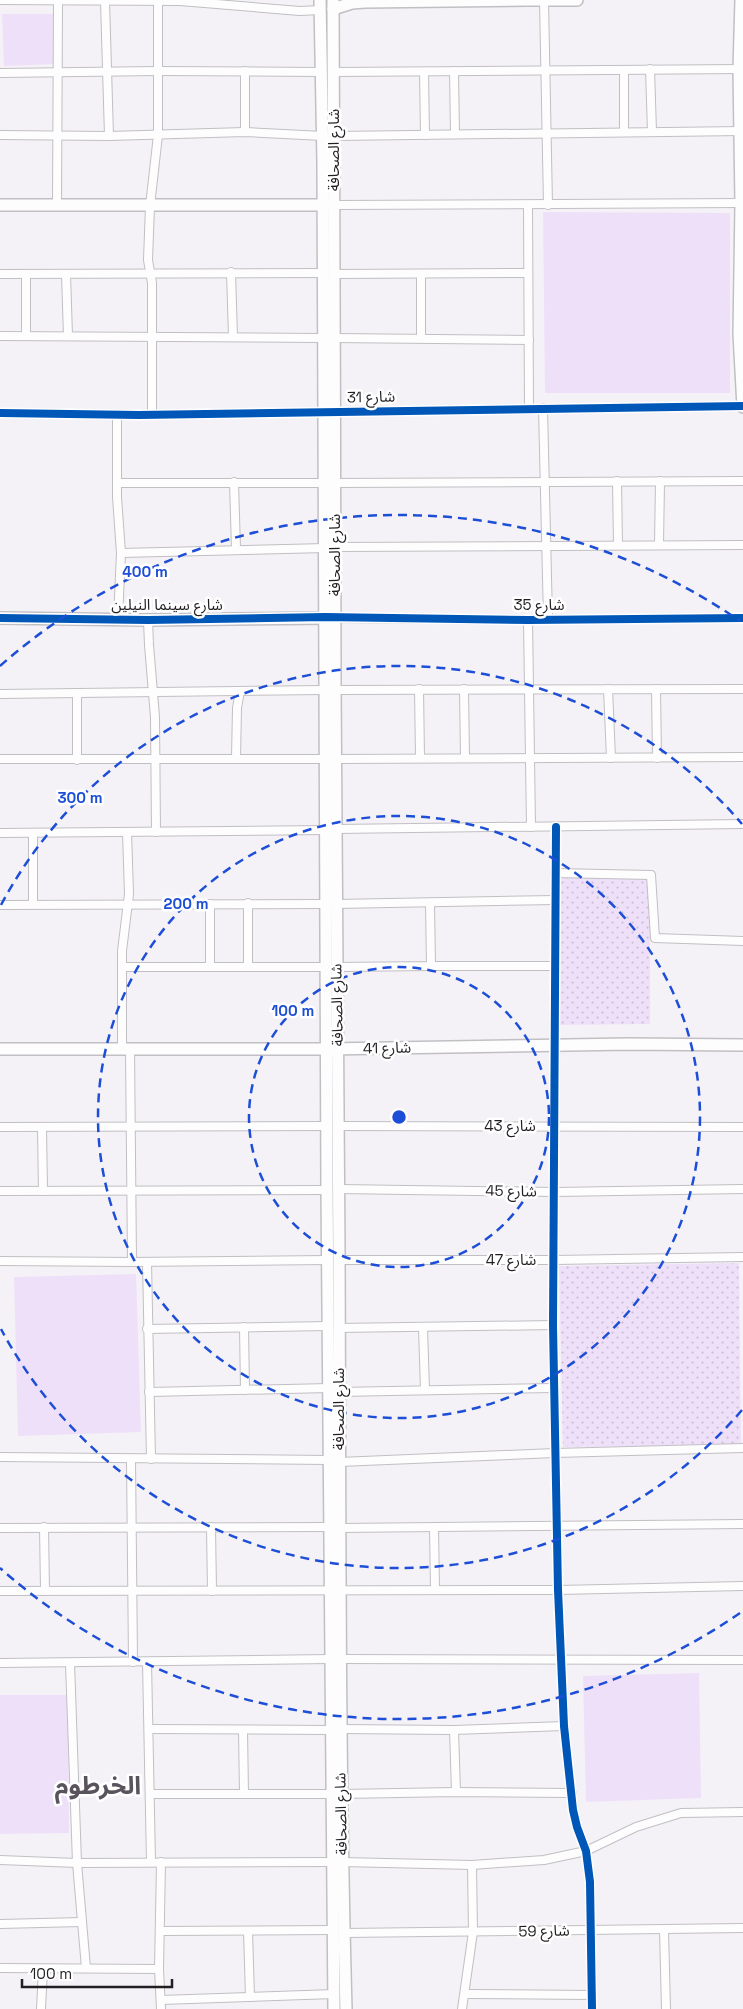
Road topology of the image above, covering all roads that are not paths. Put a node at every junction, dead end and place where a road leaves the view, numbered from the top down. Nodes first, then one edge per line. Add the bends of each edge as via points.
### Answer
1 (0, 0) edge
2 (158, 0) edge
3 (527, 0) edge
4 (544, 0) edge
5 (576, 0) edge
6 (742, 0) edge
7 (58, 1) edge
8 (105, 1) edge
9 (333, 4) edge
10 (320, 5) edge
11 (741, 68) edge
12 (546, 70) junction
13 (624, 70) junction
14 (650, 70) junction
15 (158, 71) junction
16 (245, 71) junction
17 (454, 71) junction
18 (58, 72) junction
19 (108, 72) junction
20 (327, 72) junction
21 (424, 72) junction
22 (0, 73) edge
23 (742, 131) edge
24 (245, 132) junction
25 (624, 132) junction
26 (652, 132) junction
27 (547, 133) junction
28 (455, 134) junction
29 (0, 135) edge
30 (158, 135) junction
31 (425, 135) junction
32 (57, 136) junction
33 (110, 136) junction
34 (329, 136) junction
35 (742, 203) edge
36 (528, 204) junction
37 (0, 205) edge
38 (57, 205) junction
39 (548, 205) junction
40 (150, 206) junction
41 (328, 206) junction
42 (741, 271) edge
43 (232, 272) junction
44 (149, 273) junction
45 (329, 273) junction
46 (528, 273) junction
47 (0, 274) edge
48 (26, 274) junction
49 (66, 274) junction
50 (421, 274) junction
51 (741, 334) edge
52 (0, 336) edge
53 (26, 336) junction
54 (68, 336) junction
55 (152, 336) junction
56 (233, 337) junction
57 (328, 338) junction
58 (421, 338) junction
59 (529, 340) junction
60 (743, 406) edge
61 (543, 408) junction
62 (529, 409) junction
63 (328, 411) junction
64 (0, 413) edge
65 (117, 414) junction
66 (152, 414) junction
67 (545, 481) junction
68 (617, 481) junction
69 (660, 481) junction
70 (743, 481) edge
71 (234, 482) junction
72 (118, 483) junction
73 (329, 483) junction
74 (618, 545) junction
75 (658, 545) junction
76 (743, 545) edge
77 (547, 546) junction
78 (330, 547) junction
79 (236, 549) junction
80 (121, 553) junction
81 (0, 618) edge
82 (330, 618) junction
83 (743, 618) edge
84 (118, 619) junction
85 (548, 619) junction
86 (148, 620) junction
87 (528, 620) junction
88 (419, 689) junction
89 (464, 689) junction
90 (530, 689) junction
91 (608, 689) junction
92 (656, 689) junction
93 (743, 689) edge
94 (329, 690) junction
95 (240, 691) junction
96 (152, 692) junction
97 (0, 694) edge
98 (77, 694) junction
99 (743, 756) edge
100 (236, 758) junction
101 (420, 758) junction
102 (465, 758) junction
103 (530, 758) junction
104 (610, 758) junction
105 (657, 758) junction
106 (0, 759) edge
107 (154, 759) junction
108 (330, 759) junction
109 (77, 760) junction
110 (743, 824) edge
111 (556, 827) junction
112 (531, 828) junction
113 (331, 830) junction
114 (127, 832) junction
115 (156, 832) junction
116 (0, 833) edge
117 (33, 833) junction
118 (555, 873) junction
119 (556, 900) junction
120 (430, 903) junction
121 (33, 904) junction
122 (128, 904) junction
123 (210, 904) junction
124 (248, 904) junction
125 (331, 904) junction
126 (0, 905) edge
127 (743, 941) edge
128 (210, 966) junction
129 (248, 966) junction
130 (431, 966) junction
131 (555, 966) junction
132 (122, 967) junction
133 (331, 967) junction
134 (554, 1045) junction
135 (743, 1045) edge
136 (126, 1048) junction
137 (0, 1049) edge
138 (332, 1049) junction
139 (131, 1126) junction
140 (333, 1126) junction
141 (553, 1126) junction
142 (0, 1127) edge
143 (743, 1127) edge
144 (42, 1128) junction
145 (333, 1189) junction
146 (743, 1189) edge
147 (0, 1191) edge
148 (43, 1191) junction
149 (131, 1191) junction
150 (554, 1192) junction
151 (743, 1257) edge
152 (333, 1260) junction
153 (554, 1260) junction
154 (0, 1261) edge
155 (132, 1262) junction
156 (147, 1262) junction
157 (553, 1325) junction
158 (244, 1327) junction
159 (333, 1327) junction
160 (423, 1328) junction
161 (147, 1329) junction
162 (553, 1388) junction
163 (245, 1390) junction
164 (334, 1390) junction
165 (425, 1390) junction
166 (149, 1392) junction
167 (743, 1448) edge
168 (555, 1453) junction
169 (0, 1457) edge
170 (130, 1459) junction
171 (151, 1459) junction
172 (334, 1461) junction
173 (743, 1524) edge
174 (132, 1526) junction
175 (556, 1526) junction
176 (44, 1527) junction
177 (212, 1527) junction
178 (334, 1527) junction
179 (0, 1528) edge
180 (434, 1528) junction
181 (743, 1586) edge
182 (0, 1590) edge
183 (45, 1590) junction
184 (335, 1590) junction
185 (435, 1590) junction
186 (558, 1590) junction
187 (132, 1591) junction
188 (212, 1591) junction
189 (335, 1659) junction
190 (560, 1660) junction
191 (743, 1660) edge
192 (133, 1662) junction
193 (148, 1662) junction
194 (0, 1663) edge
195 (70, 1663) junction
196 (564, 1726) junction
197 (150, 1729) junction
198 (335, 1729) junction
199 (243, 1730) junction
200 (454, 1730) junction
201 (456, 1792) junction
202 (572, 1793) junction
203 (151, 1794) junction
204 (244, 1794) junction
205 (336, 1794) junction
206 (743, 1812) edge
207 (586, 1851) junction
208 (0, 1860) edge
209 (151, 1862) junction
210 (161, 1862) junction
211 (337, 1862) junction
212 (77, 1863) junction
213 (472, 1865) junction
214 (82, 1922) junction
215 (0, 1924) edge
216 (743, 1928) edge
217 (664, 1930) junction
218 (160, 1931) junction
219 (248, 1931) junction
220 (339, 1931) junction
221 (592, 1931) junction
222 (473, 1932) junction
223 (0, 1968) edge
224 (86, 1968) junction
225 (42, 1969) junction
226 (159, 1969) junction
227 (334, 1994) junction
228 (465, 1994) junction
229 (592, 1995) junction
230 (250, 1997) junction
231 (161, 2005) edge
232 (41, 2009) edge
233 (334, 2009) edge
234 (346, 2009) edge
235 (462, 2009) edge
236 (592, 2009) edge
237 (666, 2009) edge

1 - 7 street
2 - 8 street
2 - 10 street via 300,10
2 - 15 street
3 - 4 main road
3 - 9 main road
4 - 5 main road
4 - 12 street
6 - 11 main road
7 - 8 street
7 - 18 street
8 - 19 street
9 - 20 main road, شارع الصحافة
10 - 20 main road, شارع الصحافة
11 - 14 street
11 - 23 main road
12 - 13 street
12 - 17 street
12 - 27 street
13 - 14 street
13 - 25 street
14 - 26 street
15 - 16 street
15 - 19 street
15 - 30 street
16 - 20 street
16 - 24 street
17 - 21 street
17 - 28 street
18 - 19 street
18 - 22 street
18 - 32 street
19 - 33 street
20 - 21 street
20 - 34 main road, شارع الصحافة
21 - 31 street
23 - 26 street
23 - 35 main road
24 - 30 street
24 - 34 street
25 - 26 street
25 - 27 street
27 - 28 street
27 - 39 street
28 - 31 street
29 - 32 street
30 - 33 street
30 - 40 street
31 - 34 street
32 - 33 street
32 - 38 street
34 - 41 main road, شارع الصحافة
35 - 39 street
35 - 42 main road
36 - 39 street
36 - 41 street
36 - 46 street
37 - 38 main road
38 - 40 main road
40 - 41 main road
40 - 44 street
41 - 45 main road, شارع الصحافة
42 - 51 main road
43 - 44 street
43 - 45 street
43 - 56 street
44 - 49 street
44 - 55 street via 152,283
45 - 50 street
45 - 57 main road, شارع الصحافة
46 - 50 street
46 - 59 street
47 - 48 street
48 - 49 street
48 - 53 street
49 - 54 street
50 - 58 street
51 - 60 main road
52 - 53 street
53 - 54 street
54 - 55 street
55 - 56 street
55 - 66 street
56 - 57 street
57 - 58 street
57 - 63 main road, شارع الصحافة
58 - 59 street
59 - 62 street
60 - 61 street, شارع 31
61 - 62 street, شارع 31
61 - 67 street
62 - 63 street, شارع 31
63 - 66 street, شارع 31
63 - 73 main road, شارع الصحافة
64 - 65 street, شارع 31
65 - 66 street, شارع 31
65 - 72 street
67 - 68 street
67 - 73 street
67 - 77 street
68 - 69 street
68 - 74 street
69 - 70 street
69 - 75 street
71 - 72 street
71 - 73 street
71 - 79 street
72 - 80 street
73 - 78 main road, شارع الصحافة
74 - 75 street
74 - 77 street
75 - 76 street
77 - 78 street
77 - 85 street
78 - 79 street
78 - 82 main road, شارع الصحافة
79 - 80 street
80 - 84 street
81 - 84 main road, شارع سينما النيلين
82 - 86 main road, شارع سينما النيلين
82 - 87 street, شارع 35
82 - 94 main road, شارع الصحافة
83 - 85 street, شارع 35
84 - 86 main road, شارع سينما النيلين
85 - 87 street, شارع 35
86 - 96 street
87 - 90 street
88 - 89 street
88 - 94 street
88 - 101 street
89 - 90 street
89 - 102 street
90 - 91 street
90 - 103 street
91 - 92 street
91 - 104 street
92 - 93 street
92 - 105 street
94 - 95 street
94 - 108 main road, شارع الصحافة
95 - 96 street
95 - 100 street
96 - 98 street
96 - 107 street
97 - 98 street
98 - 109 street
99 - 105 street
100 - 107 street
100 - 108 street
101 - 102 street
101 - 108 street
102 - 103 street
103 - 104 street
103 - 112 street
104 - 105 street
106 - 109 street
107 - 109 street
107 - 115 street
108 - 113 main road, شارع الصحافة
110 - 111 street
111 - 112 street
111 - 118 street
112 - 113 street
113 - 115 street
113 - 125 main road, شارع الصحافة
114 - 115 street
114 - 117 street
114 - 122 street
116 - 117 street
117 - 121 street
118 - 119 street
118 - 127 street via 650,874 655,938
119 - 120 street
119 - 131 street
120 - 125 street
120 - 130 street
121 - 122 street
121 - 126 street
122 - 123 street
122 - 132 street
123 - 124 street
123 - 128 street
124 - 125 street
124 - 129 street
125 - 133 main road, شارع الصحافة
128 - 129 street
128 - 132 street
129 - 133 street
130 - 131 street
130 - 133 street
131 - 134 street
132 - 136 street
133 - 138 main road, شارع الصحافة
134 - 135 main road, شارع 41
134 - 138 main road, شارع 41
134 - 141 street
136 - 137 main road, شارع 41
136 - 138 main road, شارع 41
136 - 139 street
138 - 140 main road, شارع الصحافة
139 - 140 street, شارع 43
139 - 144 street, شارع 43
139 - 149 street
140 - 141 street, شارع 43
140 - 145 main road, شارع الصحافة
141 - 143 street, شارع 43
141 - 150 street
142 - 144 street, شارع 43
144 - 148 street
145 - 149 street, شارع 45
145 - 150 street, شارع 45
145 - 152 main road, شارع الصحافة
146 - 150 street, شارع 45
147 - 148 street, شارع 45
148 - 149 street, شارع 45
149 - 155 street
150 - 153 street
151 - 153 street, شارع 47
152 - 153 street, شارع 47
152 - 156 street, شارع 47
152 - 159 main road, شارع الصحافة
153 - 157 street
154 - 155 street, شارع 47
155 - 156 street, شارع 47
156 - 161 street
157 - 160 street
157 - 162 street
158 - 159 street
158 - 161 street
158 - 163 street
159 - 160 street
159 - 164 main road, شارع الصحافة
160 - 165 street
161 - 166 street
162 - 165 street
162 - 168 street
163 - 164 street
163 - 166 street
164 - 165 street
164 - 172 main road, شارع الصحافة
166 - 171 street
167 - 168 street
168 - 172 street
168 - 175 street
169 - 170 street
170 - 171 street
170 - 174 street
171 - 172 street
172 - 178 main road, شارع الصحافة
173 - 175 street
174 - 176 street
174 - 177 street
174 - 187 street
175 - 180 street
175 - 186 street
176 - 179 street
176 - 183 street
177 - 178 street
177 - 188 street
178 - 180 street
178 - 184 main road, شارع الصحافة
180 - 185 street
181 - 186 street
182 - 183 street
183 - 187 street
184 - 185 street
184 - 188 street
184 - 189 main road, شارع الصحافة
185 - 186 street
186 - 190 street
187 - 188 street
187 - 192 street
189 - 190 street
189 - 193 street
189 - 198 main road, شارع الصحافة
190 - 191 street
190 - 196 street
192 - 193 street
192 - 195 street
193 - 197 street
194 - 195 street
195 - 212 street
196 - 200 street
196 - 202 street
197 - 199 street
197 - 203 street
198 - 199 street
198 - 200 street
198 - 205 main road, شارع الصحافة
199 - 204 street
200 - 201 street
201 - 202 street
201 - 205 street
202 - 207 street via 577,1827
203 - 204 street
203 - 209 street
204 - 205 street
205 - 211 main road, شارع الصحافة
206 - 207 street via 674,1815 636,1827
207 - 213 street via 544,1860
207 - 221 street
208 - 212 street
209 - 210 street
209 - 212 street
210 - 211 street
210 - 218 street
211 - 213 street
211 - 220 main road, شارع الصحافة
212 - 214 street
213 - 222 street
214 - 215 street
214 - 224 street
216 - 217 street, شارع 59
217 - 221 street, شارع 59
217 - 237 street
218 - 219 street, شارع 59
218 - 226 street
219 - 220 street, شارع 59
219 - 230 street
220 - 222 street, شارع 59
220 - 227 main road, شارع الصحافة
220 - 234 main road, شارع الصحافة
221 - 222 street, شارع 59
221 - 229 street
222 - 228 street
223 - 225 street
224 - 225 street
224 - 226 street
225 - 232 street
226 - 231 street
227 - 230 street
227 - 233 main road, شارع الصحافة
228 - 229 street
228 - 235 street
229 - 236 street
230 - 231 street

